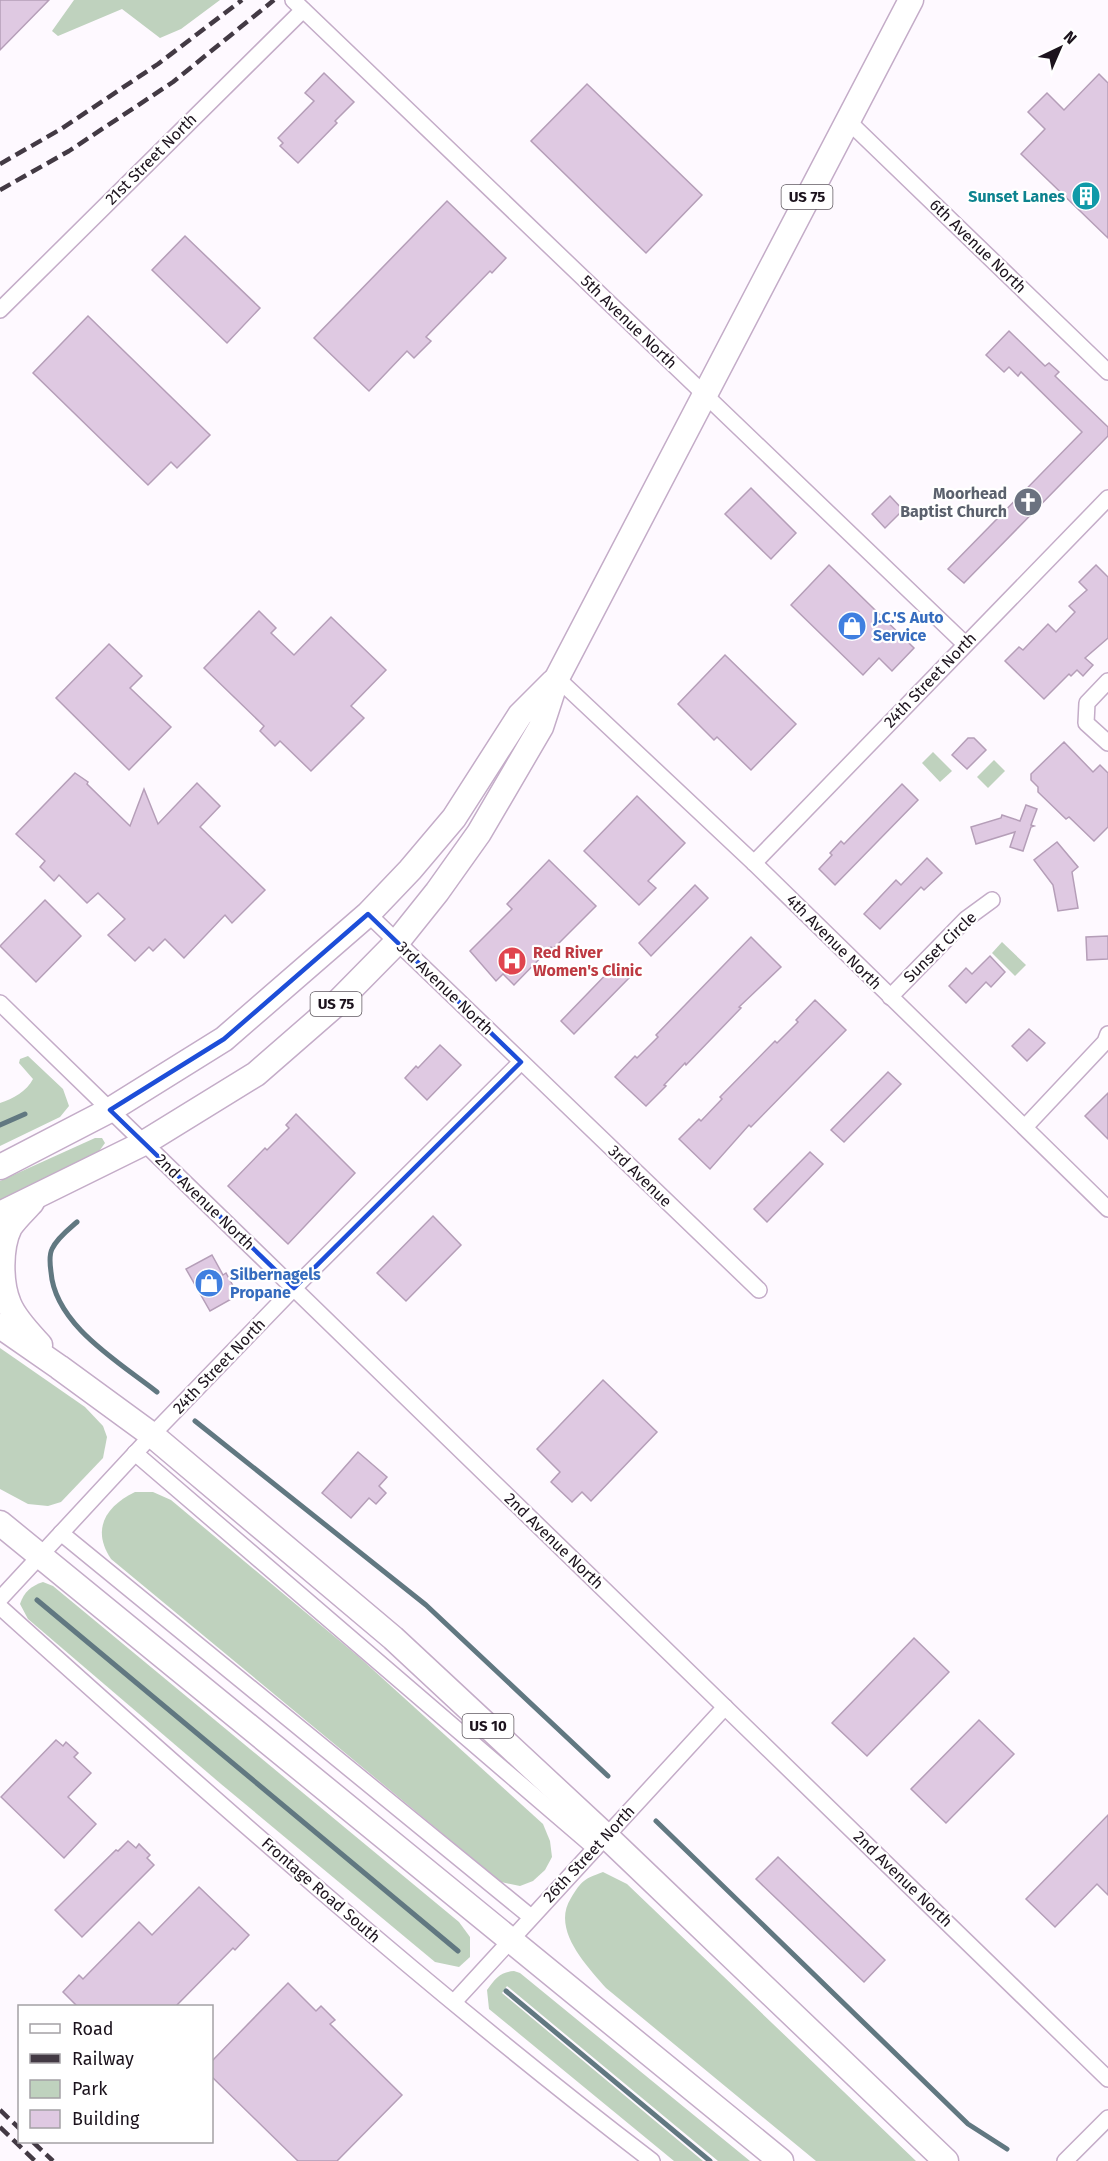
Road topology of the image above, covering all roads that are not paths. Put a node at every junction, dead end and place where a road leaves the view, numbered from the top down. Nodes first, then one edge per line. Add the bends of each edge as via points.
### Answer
1 (911, 0) edge
2 (298, 5) edge
3 (847, 120) junction
4 (0, 310) edge
5 (1108, 372) edge
6 (704, 394) junction
7 (1108, 498) edge
8 (965, 644) junction
9 (557, 678) junction
10 (1108, 681) edge
11 (1108, 743) edge
12 (754, 863) junction
13 (992, 900) dead end
14 (368, 914) junction
15 (397, 942) junction
16 (890, 997) junction
17 (0, 1003) edge
18 (1108, 1034) edge
19 (521, 1062) junction
20 (110, 1110) junction
21 (1025, 1127) junction
22 (144, 1143) junction
23 (0, 1167) edge
24 (37, 1196) junction
25 (1108, 1209) edge
26 (0, 1214) edge
27 (294, 1288) junction
28 (759, 1290) dead end
29 (0, 1326) edge
30 (59, 1366) junction
31 (152, 1435) junction
32 (135, 1453) junction
33 (0, 1523) edge
34 (61, 1533) junction
35 (40, 1556) junction
36 (0, 1599) edge
37 (0, 1607) edge
38 (725, 1707) junction
39 (600, 1842) junction
40 (531, 1917) junction
41 (510, 1941) junction
42 (454, 2002) junction
43 (1108, 2079) edge
44 (1108, 2118) edge
45 (652, 2161) edge
46 (781, 2161) edge
47 (946, 2161) edge
48 (1065, 2161) edge

1 - 3 main road, US 75
2 - 4 street, 21st Street North
2 - 6 street, 5th Avenue North
3 - 5 street, 6th Avenue North
3 - 6 main road, US 75
6 - 8 street, 5th Avenue North
6 - 9 main road, US 75
7 - 8 street, 24th Street North
8 - 12 street, 24th Street North
9 - 12 street, 4th Avenue North
9 - 14 main road, US 75 via 520,715 454,818
9 - 15 main road, US 75 via 541,727 479,833
10 - 11 street via 1087,703 1086,723
12 - 16 street, 4th Avenue North
13 - 16 street, Sunset Circle via 966,919
14 - 15 street, 3rd Avenue North
14 - 20 main road, US 75 via 224,1039
15 - 19 street, 3rd Avenue North
15 - 22 main road, US 75 via 334,1006 256,1074
16 - 21 street, 4th Avenue North
17 - 20 street, 2nd Avenue North
18 - 21 street via 1106,1042
19 - 27 street, 24th Street North
19 - 28 street, 3rd Avenue
20 - 22 street, 2nd Avenue North
20 - 23 main road, US 75
21 - 25 street, 4th Avenue North
22 - 24 main road, US 75
22 - 27 street, 2nd Avenue North
24 - 26 main road, US 75
24 - 30 main road via 9,1228 1,1254 2,1273 9,1304
27 - 31 street, 24th Street North
27 - 38 street, 2nd Avenue North
29 - 30 main road, US 10
30 - 31 main road, US 10
31 - 32 street, 24th Street North
31 - 39 main road, US 10 via 393,1638
32 - 34 street, 24th Street North
32 - 39 street
33 - 35 main road
34 - 35 street, 24th Street North
34 - 40 street
35 - 36 street, 24th Street North
35 - 41 main road
37 - 42 street, Frontage Road South via 162,1754
38 - 39 street, 26th Street North
38 - 43 street, 2nd Avenue North
39 - 40 street, 26th Street North
39 - 47 main road, US 10
40 - 41 street, 26th Street North
41 - 42 street, 26th Street North
41 - 46 main road
42 - 45 street, Frontage Road South
44 - 48 street

